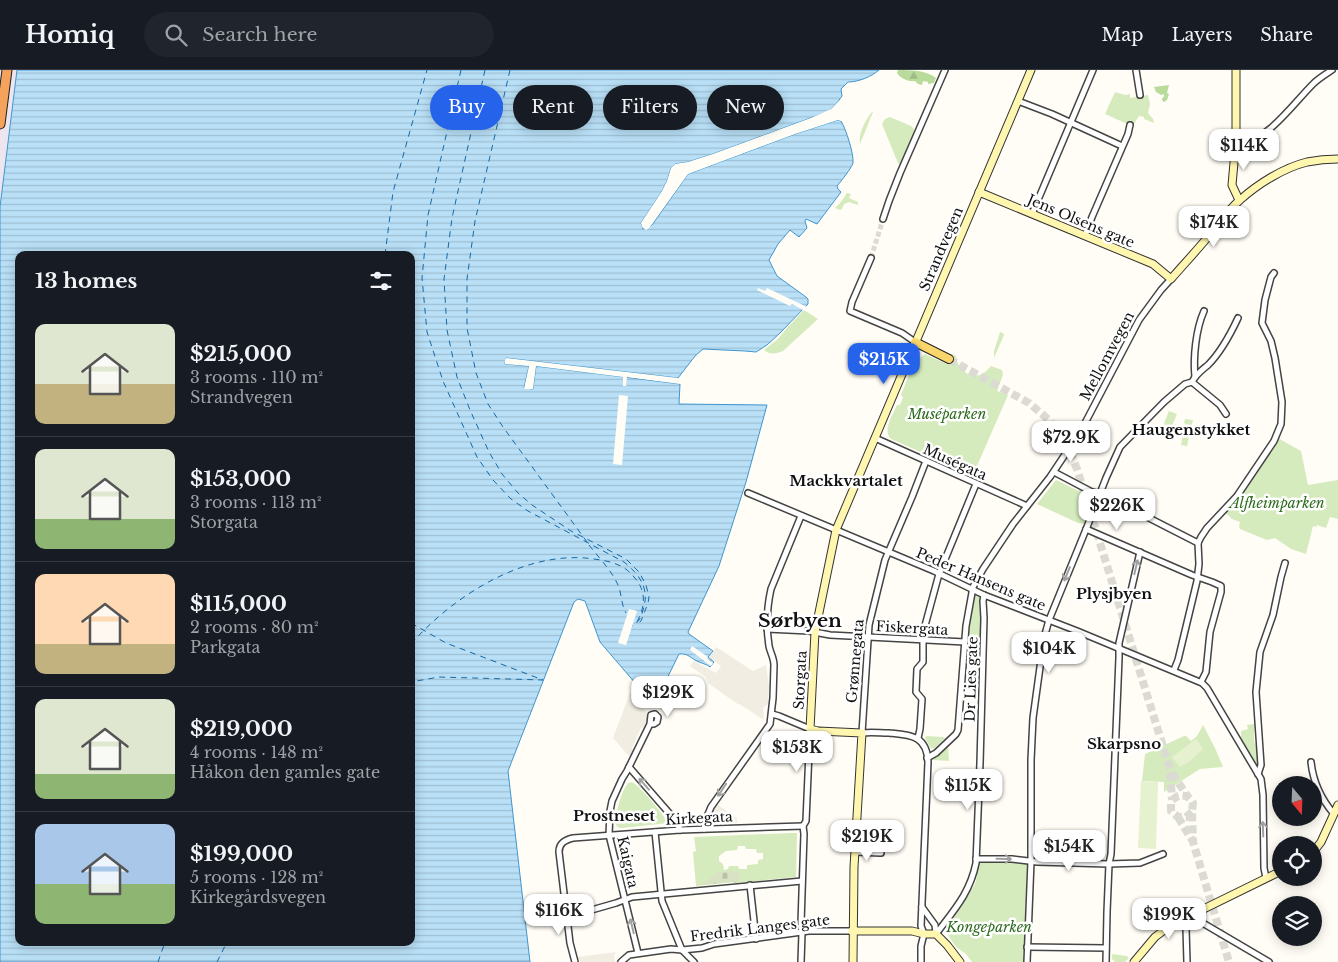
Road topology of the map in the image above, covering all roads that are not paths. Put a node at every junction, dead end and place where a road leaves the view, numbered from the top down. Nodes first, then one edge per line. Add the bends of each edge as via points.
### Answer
1 (7, 70) edge
2 (945, 70) edge
3 (1031, 70) edge
4 (1093, 70) edge
5 (1136, 70) edge
6 (1236, 70) edge
7 (1332, 70) edge
8 (1140, 95) dead end
9 (1018, 101) junction
10 (1070, 123) junction
11 (0, 124) edge
12 (1130, 125) dead end
13 (1122, 146) junction
14 (1236, 146) junction
15 (1338, 159) edge
16 (979, 192) junction
17 (1239, 200) junction
18 (1032, 214) junction
19 (883, 219) tunnel mouth
20 (1085, 236) junction
21 (871, 258) tunnel mouth
22 (1274, 273) dead end
23 (1171, 278) junction
24 (1204, 311) dead end
25 (1238, 318) dead end
26 (915, 342) junction
27 (949, 359) tunnel mouth
28 (1194, 379) junction
29 (1226, 414) dead end
30 (875, 438) junction
31 (926, 461) junction
32 (1054, 472) junction
33 (976, 484) junction
34 (748, 493) dead end
35 (1099, 494) junction
36 (1027, 506) junction
37 (801, 516) junction
38 (1086, 529) junction
39 (836, 530) junction
40 (1198, 543) junction
41 (1140, 552) junction
42 (889, 553) junction
43 (1285, 563) dead end
44 (939, 574) junction
45 (1197, 576) junction
46 (972, 589) junction
47 (984, 595) junction
48 (1049, 620) junction
49 (767, 629) junction
50 (815, 632) junction
51 (867, 637) junction
52 (923, 640) junction
53 (965, 642) junction
54 (1119, 649) junction
55 (1174, 670) junction
56 (1201, 682) junction
57 (772, 714) junction
58 (650, 724) dead end
59 (810, 728) junction
60 (862, 733) junction
61 (918, 738) junction
62 (928, 758) junction
63 (1311, 762) dead end
64 (629, 767) junction
65 (1258, 774) junction
66 (1338, 805) edge
67 (1334, 814) junction
68 (803, 826) junction
69 (704, 829) junction
70 (680, 830) junction
71 (655, 832) junction
72 (609, 835) junction
73 (1322, 840) edge
74 (855, 852) junction
75 (880, 853) dead end
76 (1163, 854) dead end
77 (976, 859) junction
78 (1031, 861) junction
79 (1109, 864) junction
80 (1272, 875) edge
81 (1266, 878) junction
82 (802, 881) junction
83 (750, 886) junction
84 (661, 894) junction
85 (626, 899) junction
86 (922, 907) junction
87 (1192, 914) junction
88 (567, 917) junction
89 (1183, 918) junction
90 (852, 931) junction
91 (802, 932) junction
92 (924, 934) junction
93 (936, 934) junction
94 (756, 938) junction
95 (1028, 946) junction
96 (1106, 948) junction
97 (682, 950) junction
98 (638, 953) junction
99 (575, 962) edge
100 (621, 962) edge
101 (694, 962) edge
102 (801, 962) edge
103 (853, 962) edge
104 (921, 962) edge
105 (960, 962) edge
106 (1027, 962) edge
107 (1106, 962) edge
108 (1134, 962) edge
109 (1187, 962) edge
110 (1268, 962) edge

1 - 11 highway
2 - 19 street
3 - 9 street, Strandvegen
4 - 10 street
5 - 8 street
6 - 14 street
7 - 14 street via 1315,82 1272,126 1251,142
9 - 10 street
9 - 16 street, Strandvegen
10 - 13 street
10 - 18 street
12 - 13 street
13 - 20 street
14 - 17 street via 1232,185
15 - 17 street, Mellomvegen via 1308,162 1289,169
16 - 18 street, Jens Olsens gate
16 - 26 street, Strandvegen
17 - 23 street, Mellomvegen
18 - 20 street, Jens Olsens gate
20 - 23 street, Jens Olsens gate via 1153,264
21 - 26 street via 850,311 902,333
22 - 40 street via 1262,323 1273,350 1282,400 1282,424 1238,496 1204,531
23 - 32 street, Mellomvegen via 1139,320 1084,425
24 - 28 street via 1200,320
25 - 28 street via 1223,345
26 - 27 main road
26 - 30 street, Strandvegen
28 - 29 street
28 - 35 street via 1164,402 1120,447
30 - 31 street, Muségata
30 - 39 street, Storgata
31 - 33 street, Muségata
31 - 42 street, Grønnegata
32 - 35 street
32 - 36 street, Mellomvegen
33 - 36 street, Muségata
33 - 44 street
34 - 37 street, Peder Hansens gate
35 - 38 street
35 - 40 street
36 - 46 street, Mellomvegen
37 - 39 street, Peder Hansens gate
37 - 49 street via 771,589
38 - 41 street
38 -> 48 street
39 - 42 street, Peder Hansens gate
39 - 50 street, Storgata
40 - 45 street
41 - 45 street
54 -> 41 street
42 - 44 street, Peder Hansens gate
42 - 51 street, Grønnegata
43 - 65 street via 1273,615 1260,652 1256,692 1261,766
44 - 46 street, Peder Hansens gate
44 - 52 street
45 - 55 street
45 - 56 street via 1222,588 1210,632 1206,672
46 - 47 street, Peder Hansens gate
46 - 53 street, Mellomvegen
47 - 48 street, Peder Hansens gate
47 - 77 street, Dr Lies gate
48 - 54 street, Peder Hansens gate
48 - 78 street via 1032,726
49 - 50 street, Fiskergata
49 - 57 street via 774,661
50 - 51 street, Fiskergata
50 - 59 street, Storgata
51 - 52 street, Fiskergata
51 - 60 street, Grønnegata
52 - 53 street, Fiskergata
52 - 61 street via 923,662 917,669 916,692 922,699
53 - 62 street, Mellomvegen via 958,730
54 - 55 street, Peder Hansens gate
54 - 79 street
55 - 56 street, Peder Hansens gate
56 - 65 street
57 - 59 street
57 -> 69 street via 770,724 711,807
58 - 64 street, Kaigata
59 - 60 street
59 - 68 street, Storgata via 806,821
60 - 61 street via 903,734
60 - 74 street, Grønnegata
61 - 62 street
62 - 86 street
63 - 67 street via 1314,778
70 -> 64 street via 676,821
64 - 72 street, Kaigata via 612,802
81 -> 65 street via 1262,790
66 - 67 street
67 - 73 street
68 - 69 street, Kirkegata
68 - 82 street, Storgata
69 - 70 street, Kirkegata
70 - 71 street, Kirkegata
71 - 72 street, Kirkegata
71 - 84 street
72 - 85 street, Kaigata
72 - 88 street, Kirkegata via 566,840 560,846
74 - 75 street
74 - 90 street, Grønnegata
76 - 79 street via 1140,863
77 -> 78 street
77 - 93 street, Dr Lies gate via 975,872 965,895
78 - 79 street
78 - 95 street
79 - 96 street
80 - 81 street
81 - 87 street
82 - 83 street
82 - 91 street, Storgata
83 - 84 street
83 - 94 street
84 - 85 street
84 - 97 street
85 - 88 street
98 -> 85 street, Kaigata
86 - 92 street
86 - 93 street via 935,925
87 - 89 street
87 - 110 street
88 - 99 street
89 - 108 street via 1155,937
89 - 109 street
90 - 91 street, Fredrik Langes gate
90 - 92 street, Fredrik Langes gate
90 - 103 street, Grønnegata
91 - 94 street, Fredrik Langes gate
91 - 102 street, Storgata
92 - 93 street, Fredrik Langes gate
92 - 104 street
93 - 105 street
94 - 97 street, Fredrik Langes gate
95 - 96 street
95 - 106 street
96 - 107 street
97 - 98 street, Fredrik Langes gate
97 - 101 street
98 - 100 street, Fredrik Langes gate via 629,954

